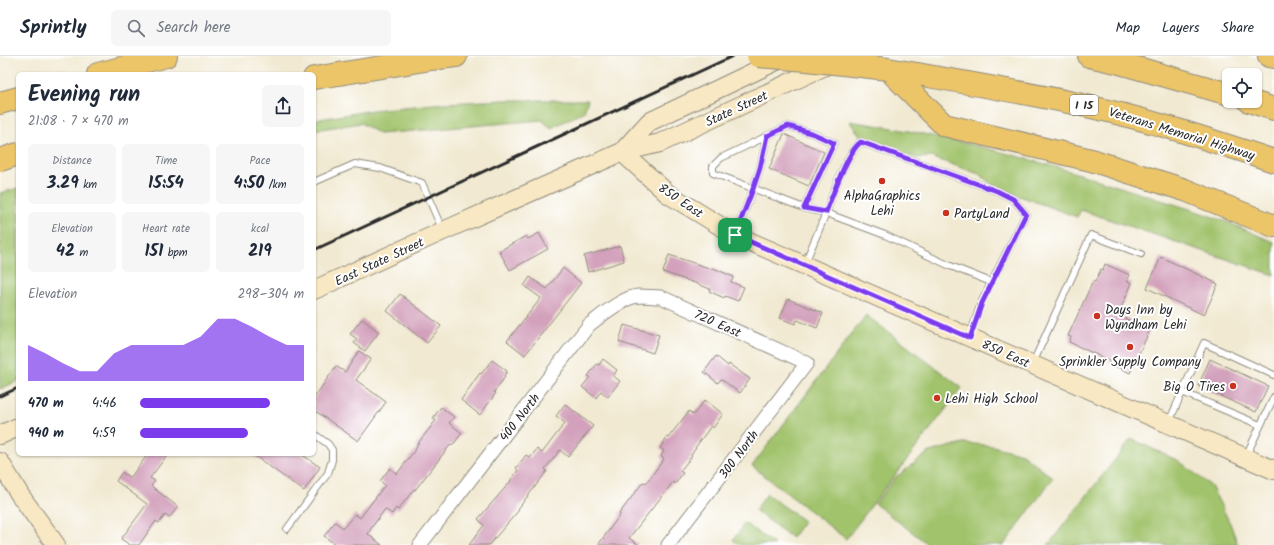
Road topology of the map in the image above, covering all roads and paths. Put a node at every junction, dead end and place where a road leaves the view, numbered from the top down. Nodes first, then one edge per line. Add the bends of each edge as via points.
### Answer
1 (166, 56) edge
2 (456, 56) edge
3 (758, 56) edge
4 (788, 56) edge
5 (848, 56) edge
6 (1089, 56) edge
7 (1269, 56) edge
8 (1274, 57) edge
9 (888, 69) junction
10 (106, 72) edge
11 (316, 78) edge
12 (1222, 92) edge
13 (16, 99) edge
14 (0, 103) edge
15 (1262, 105) edge
16 (1274, 109) edge
17 (767, 136) junction
18 (622, 152) junction
19 (16, 155) edge
20 (0, 160) edge
21 (1274, 162) edge
22 (316, 181) edge
23 (753, 189) junction
24 (804, 208) junction
25 (826, 212) junction
26 (1274, 226) edge
27 (443, 231) junction
28 (735, 235) junction
29 (1141, 254) dead end
30 (804, 265) junction
31 (991, 282) junction
32 (316, 289) edge
33 (627, 300) joint
34 (970, 338) junction
35 (807, 363) joint
36 (1032, 364) junction
37 (1274, 375) edge
38 (1182, 392) junction
39 (1274, 397) edge
40 (1168, 424) junction
41 (1260, 426) junction
42 (16, 428) edge
43 (0, 435) edge
44 (316, 435) edge
45 (1245, 457) junction
46 (0, 462) edge
47 (1274, 470) edge
48 (287, 529) dead end
49 (56, 545) edge
50 (420, 545) edge
51 (668, 545) edge

1 - 10 highway
2 - 11 highway
3 - 9 highway, Veterans Memorial Highway / I 15, bridge
4 - 18 main road, State Street via 649,122
5 - 18 main road, State Street via 660,143
6 - 12 highway
7 - 8 highway
9 - 21 highway, Veterans Memorial Highway / I 15 via 1074,103 1120,114
9 - 26 highway via 944,125 1091,160 1185,190
13 - 14 highway
15 - 16 highway
17 - 23 lane
17 - 23 lane via 721,158 713,166 714,173
17 - 24 lane via 788,126 834,143
18 - 27 main road, State Street
18 - 28 main road, 850 East via 668,194
19 - 20 highway
22 - 27 lane via 355,164 380,168 422,183
23 - 24 lane
23 - 28 lane
24 - 25 lane
25 - 30 lane
25 - 31 lane
25 - 31 lane via 844,169 856,145 861,142 997,191 1013,199 1026,214
27 - 32 main road, East State Street
28 - 30 main road, 850 East
29 - 36 lane via 1091,235
30 - 34 main road, 850 East
31 - 34 lane
33 - 35 street, 720 East via 637,296 661,297
33 - 50 street, 400 North via 602,314 589,325
34 - 36 main road, 850 East
35 - 51 street, 300 North
36 - 40 main road, 850 East
37 - 38 lane via 1204,343
38 - 40 lane
38 - 41 lane
39 - 41 lane
40 - 45 main road, 850 East
41 - 45 lane
42 - 43 main road
44 - 48 lane via 332,450 328,473
45 - 47 main road, 850 East
46 - 49 main road

